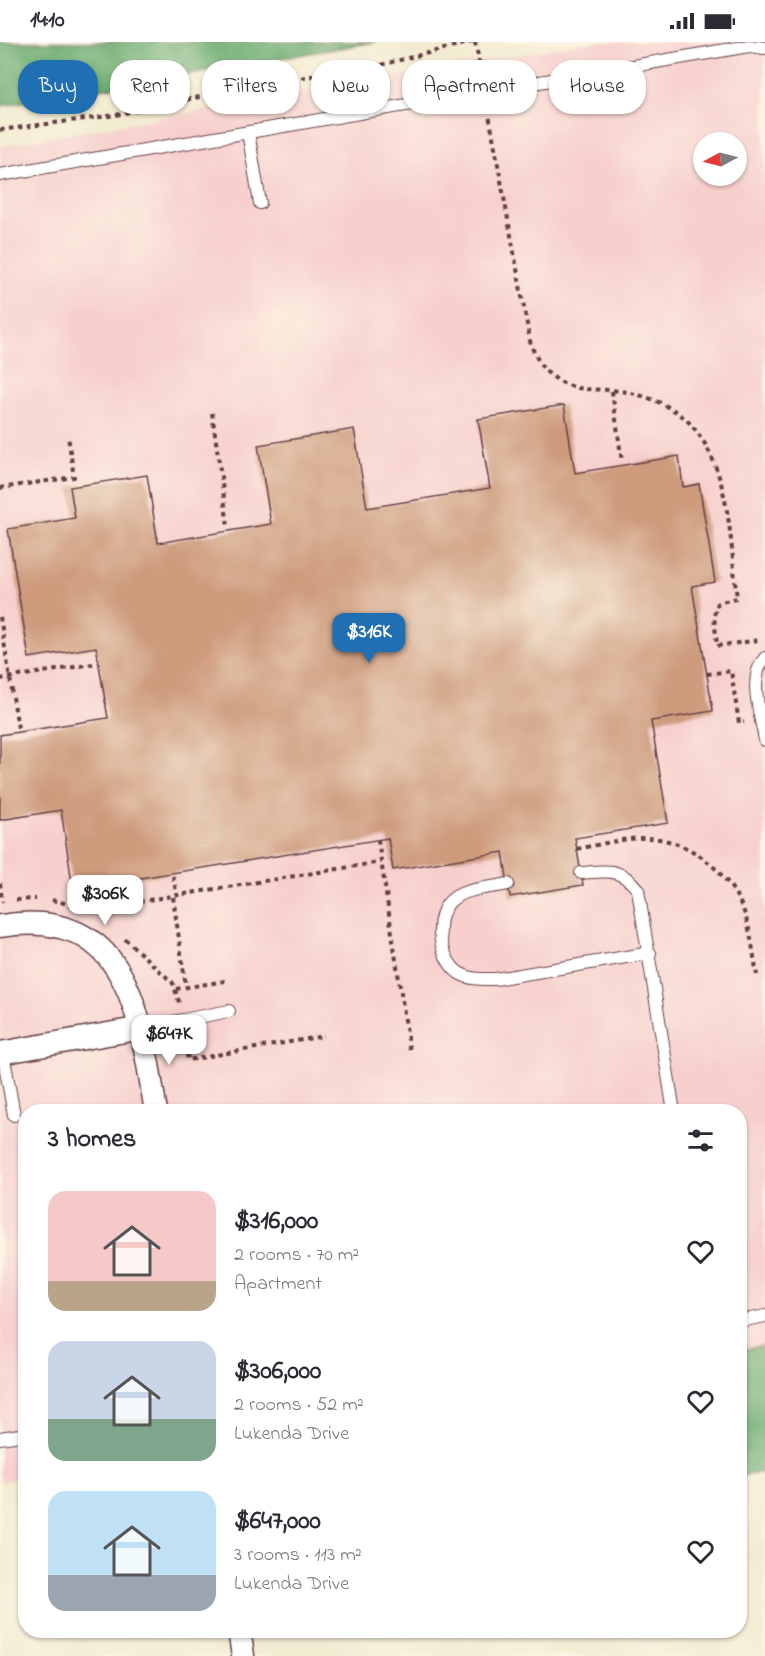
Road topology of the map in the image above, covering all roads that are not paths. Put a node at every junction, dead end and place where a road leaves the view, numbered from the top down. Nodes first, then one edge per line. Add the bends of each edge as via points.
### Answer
1 (765, 48) edge
2 (248, 132) junction
3 (0, 175) edge
4 (260, 202) dead end
5 (765, 658) edge
6 (765, 740) edge
7 (581, 873) dead end
8 (508, 884) dead end
9 (0, 926) edge
10 (650, 953) junction
11 (229, 1011) dead end
12 (142, 1028) junction
13 (2, 1053) edge
14 (155, 1104) edge
15 (673, 1104) edge
16 (14, 1115) dead end
17 (765, 1316) edge
18 (747, 1320) edge
19 (18, 1435) edge
20 (0, 1438) edge
21 (240, 1638) edge
22 (243, 1656) edge

1 - 2 lane via 749,46
2 - 3 lane
2 - 4 lane
5 - 6 lane via 758,666 755,680
7 - 10 lane via 609,871 629,878 642,902
8 - 10 lane via 464,893 452,899 443,912 442,948 448,962 470,979 495,979
9 - 12 street via 25,922 55,924 80,933 104,950 125,979
10 - 15 lane
11 - 12 lane
12 - 13 street
12 - 14 street
13 - 16 lane
17 - 18 lane
19 - 20 lane
21 - 22 street

